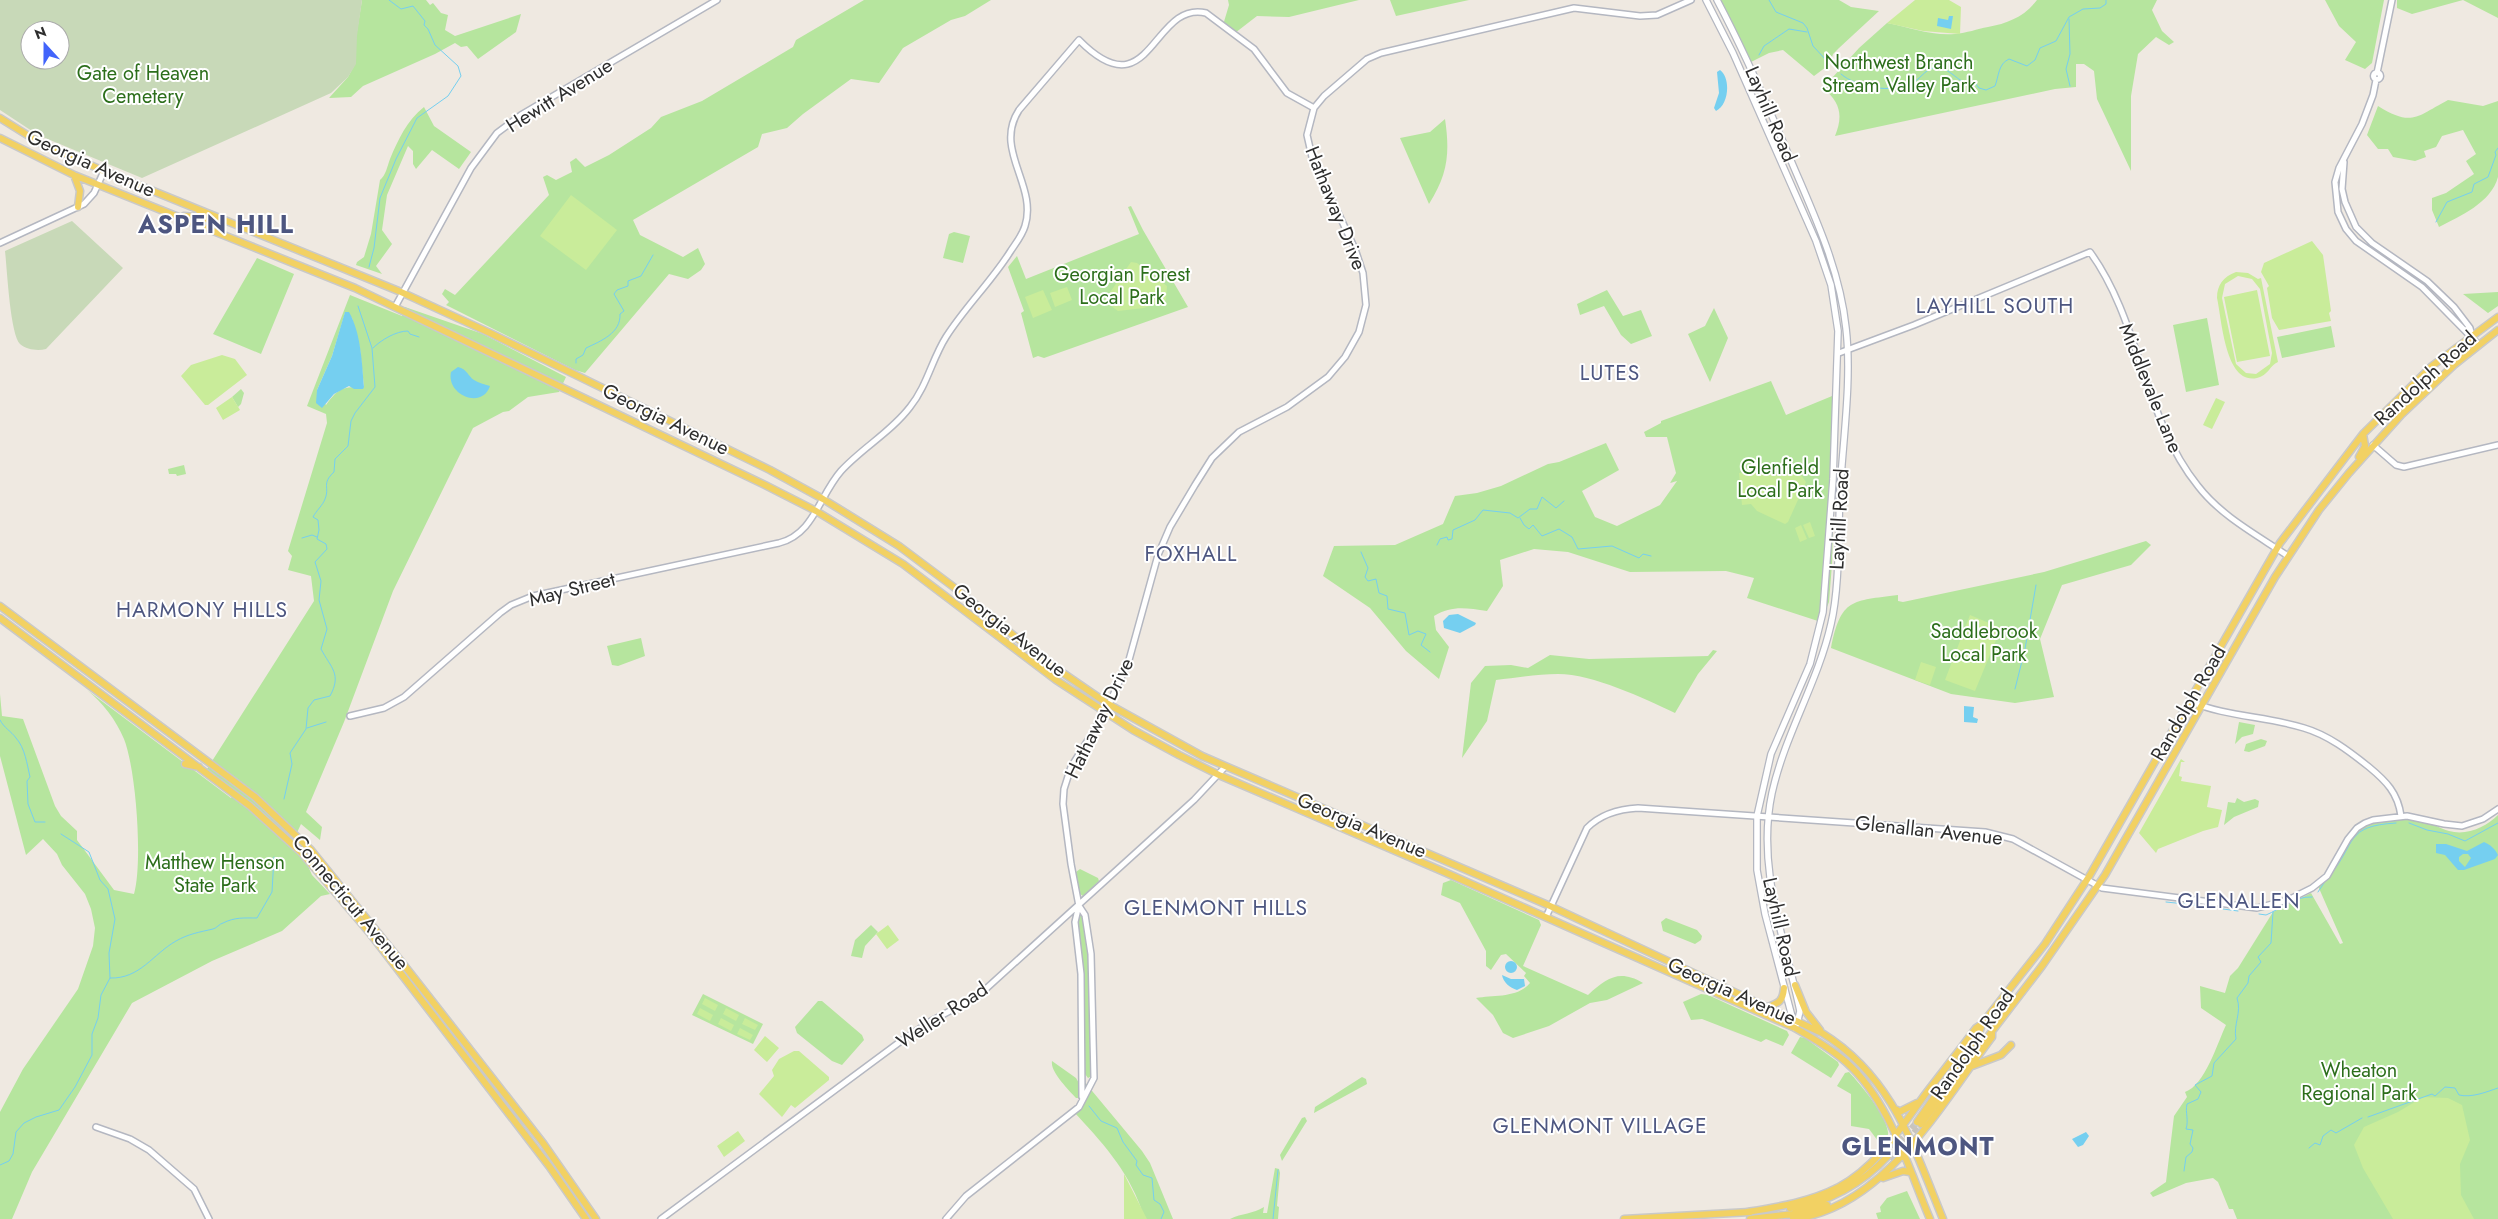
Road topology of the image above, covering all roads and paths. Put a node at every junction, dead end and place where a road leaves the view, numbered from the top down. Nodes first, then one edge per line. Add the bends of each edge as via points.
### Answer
1 (717, 0) edge
2 (1691, 0) edge
3 (1706, 0) edge
4 (1717, 0) edge
5 (2392, 0) edge
6 (1314, 108) junction
7 (0, 118) edge
8 (0, 138) edge
9 (2344, 162) junction
10 (104, 171) junction
11 (74, 175) junction
12 (98, 185) junction
13 (78, 207) junction
14 (162, 210) junction
15 (203, 212) junction
16 (194, 223) junction
17 (244, 228) junction
18 (0, 244) edge
19 (401, 292) junction
20 (395, 307) junction
21 (2498, 316) edge
22 (2498, 330) edge
23 (2472, 336) junction
24 (2478, 345) junction
25 (1848, 350) junction
26 (1839, 353) junction
27 (2387, 411) junction
28 (2363, 434) junction
29 (2498, 445) edge
30 (2373, 446) junction
31 (2349, 473) junction
32 (823, 499) junction
33 (816, 511) junction
34 (2277, 549) junction
35 (2288, 556) junction
36 (0, 606) edge
37 (0, 618) edge
38 (2189, 701) junction
39 (1108, 704) junction
40 (2202, 706) junction
41 (1105, 713) junction
42 (350, 716) dead end
43 (174, 737) junction
44 (169, 744) junction
45 (185, 764) dead end
46 (1225, 767) junction
47 (202, 769) junction
48 (1219, 775) junction
49 (2498, 809) edge
50 (1757, 816) junction
51 (2401, 816) junction
52 (1769, 817) junction
53 (2087, 881) junction
54 (2098, 886) junction
55 (1079, 906) junction
56 (1550, 906) junction
57 (1546, 917) junction
58 (1795, 985) junction
59 (1784, 988) junction
60 (1768, 1007) junction
61 (1791, 1017) junction
62 (1798, 1021) junction
63 (1982, 1024) junction
64 (1795, 1028) junction
65 (1992, 1031) junction
66 (1822, 1033) junction
67 (2012, 1045) dead end
68 (1964, 1074) junction
69 (1922, 1099) junction
70 (1079, 1107) junction
71 (1896, 1110) junction
72 (1904, 1125) junction
73 (96, 1127) dead end
74 (1895, 1137) junction
75 (1912, 1144) junction
76 (1903, 1155) junction
77 (1890, 1159) tunnel mouth
78 (1910, 1172) junction
79 (1878, 1180) junction
80 (1749, 1216) edge
81 (1808, 1218) edge
82 (209, 1219) edge
83 (586, 1219) edge
84 (596, 1219) edge
85 (661, 1219) edge
86 (946, 1219) edge
87 (1624, 1219) edge
88 (1793, 1219) edge
89 (1930, 1219) edge
90 (1943, 1219) edge

1 - 19 street, Hewitt Avenue via 521,115 497,133 471,168
2 - 6 street, Hathaway Drive via 1657,15 1574,8 1381,53 1354,69
3 - 26 main road, Layhill Road via 1733,53 1825,266 1836,307
4 - 25 main road, Layhill Road via 1749,63 1817,221 1843,302
5 - 9 street via 2377,73 2380,77 2376,80 2370,104
6 - 32 street, May Street via 1288,93 1254,49 1206,13 1184,14 1142,57 1130,63 1106,62 1079,40 1019,110 1012,124 1011,155 1028,203 1021,235 946,338 911,407 842,470
6 - 39 street, Hathaway Drive via 1307,135 1312,157 1363,273 1366,305 1359,332 1336,369 1314,389 1239,432 1212,458 1170,527 1158,555 1133,650
7 - 10 main road, Georgia Avenue via 40,143
8 - 11 main road, Georgia Avenue
9 - 23 street via 2342,189 2356,227 2372,243 2428,281 2454,307 2470,328
9 - 23 street via 2337,175 2335,194 2338,212 2346,229 2366,249 2422,287 2465,333
10 - 12 street
10 - 15 main road, Georgia Avenue
11 - 12 main road, Georgia Avenue
11 - 13 main road via 80,191
12 - 13 street via 90,198
12 - 14 main road, Georgia Avenue
13 - 18 street
14 - 15 main road via 191,217
14 - 16 main road, Georgia Avenue
15 - 17 main road, Georgia Avenue
16 - 17 main road via 207,218
16 - 20 main road, Georgia Avenue
17 - 19 main road, Georgia Avenue
19 - 20 street, Hewitt Avenue
19 - 32 main road, Georgia Avenue via 571,372
20 - 33 main road, Georgia Avenue
21 - 23 main road, Randolph Road
22 - 24 main road, Randolph Road
23 - 24 street
23 - 27 main road, Randolph Road via 2432,366
24 - 30 main road, Randolph Road via 2422,394
25 - 26 street
25 - 34 street, Middlevale Lane via 2090,252 2109,281 2177,456 2212,502
25 - 52 main road, Layhill Road via 1832,623 1785,749 1772,793
26 - 50 main road, Layhill Road via 1823,612 1810,664 1771,754
27 - 28 main road, Randolph Road
27 - 30 main road via 2369,434 2368,439
28 - 31 main road via 2365,446
28 - 34 main road, Randolph Road
29 - 30 street via 2404,467 2396,465
30 - 31 main road, Randolph Road
31 - 35 main road, Randolph Road
32 - 33 street, May Street
32 - 39 main road, Georgia Avenue via 913,557 1044,660
33 - 41 main road, Georgia Avenue via 927,580 1056,680
33 - 42 street, May Street via 798,535 786,541 533,596 511,605 404,697 384,708
34 - 35 street, Middlevale Lane
34 - 38 main road, Randolph Road
35 - 40 main road, Randolph Road
36 - 43 main road, Connecticut Avenue
37 - 44 main road, Connecticut Avenue
38 - 40 street
38 - 53 main road, Randolph Road
39 - 41 street, Hathaway Drive
39 - 46 main road, Georgia Avenue
40 - 51 street via 2303,727 2324,736 2380,777 2396,794
40 - 54 main road, Randolph Road
41 - 48 main road, Georgia Avenue
41 - 55 street, Hathaway Drive via 1071,767 1064,789 1063,804
43 - 44 main road
43 - 84 main road, Connecticut Avenue via 255,797 332,873 543,1143
44 - 47 main road, Connecticut Avenue
45 - 47 main road
46 - 48 street, Weller Road
46 - 56 main road, Georgia Avenue
47 - 83 main road, Connecticut Avenue via 250,806 307,858 354,913 549,1166
48 - 55 street, Weller Road
48 - 57 main road, Georgia Avenue
49 - 51 street, Glenallan Avenue via 2483,819 2462,826
50 - 52 street, Glenallan Avenue
50 - 56 street, Glenallan Avenue via 1638,808 1605,815 1587,828
50 - 59 main road, Layhill Road via 1757,870 1764,914
51 - 54 street, Glenallan Avenue via 2373,820 2357,828 2327,876 2300,895 2269,906 2244,907
52 - 53 street, Glenallan Avenue via 1985,832 2013,839
52 - 58 main road, Layhill Road via 1766,848 1769,879
53 - 54 street, Glenallan Avenue
53 - 63 main road, Randolph Road via 2045,944
54 - 65 main road, Randolph Road
55 - 70 street, Hathaway Drive via 1076,922 1081,974 1083,1080
55 - 70 street, Hathaway Drive via 1085,915 1091,954 1094,1078
55 - 85 street, Weller Road via 978,996 901,1041
56 - 57 street, Glenallan Avenue
56 - 60 main road, Georgia Avenue
57 - 64 main road, Georgia Avenue
58 - 62 main road, Layhill Road via 1800,1011
58 - 66 main road via 1806,1012
59 - 60 main road via 1781,1001
59 - 61 main road, Layhill Road
60 - 61 main road, Georgia Avenue
61 - 62 main road, Georgia Avenue
61 - 64 main road, Layhill Road
62 - 64 main road, Layhill Road
62 - 66 main road, Georgia Avenue
63 - 65 main road, Randolph Road via 1918,1124
63 - 69 main road
64 - 74 main road, Georgia Avenue via 1829,1048 1853,1070 1880,1105
65 - 68 main road via 1992,1038
66 - 71 main road, Georgia Avenue via 1861,1062
67 - 68 main road via 1998,1056 1976,1063
68 - 75 main road
69 - 71 main road via 1904,1111
69 - 72 main road
70 - 86 street via 966,1196
71 - 72 main road, Georgia Avenue
72 - 74 main road
72 - 75 main road, Georgia Avenue
73 - 82 street via 130,1139 149,1150 194,1189
74 - 76 main road, Georgia Avenue
74 - 80 main road via 1865,1169 1837,1188
75 - 76 main road
75 - 90 main road, Georgia Avenue
76 - 78 main road, Georgia Avenue
76 - 79 main road
77 - 80 main road via 1824,1200
78 - 79 main road via 1897,1172
78 - 89 main road, Georgia Avenue
79 - 81 main road via 1856,1196
80 - 87 main road
81 - 88 main road

